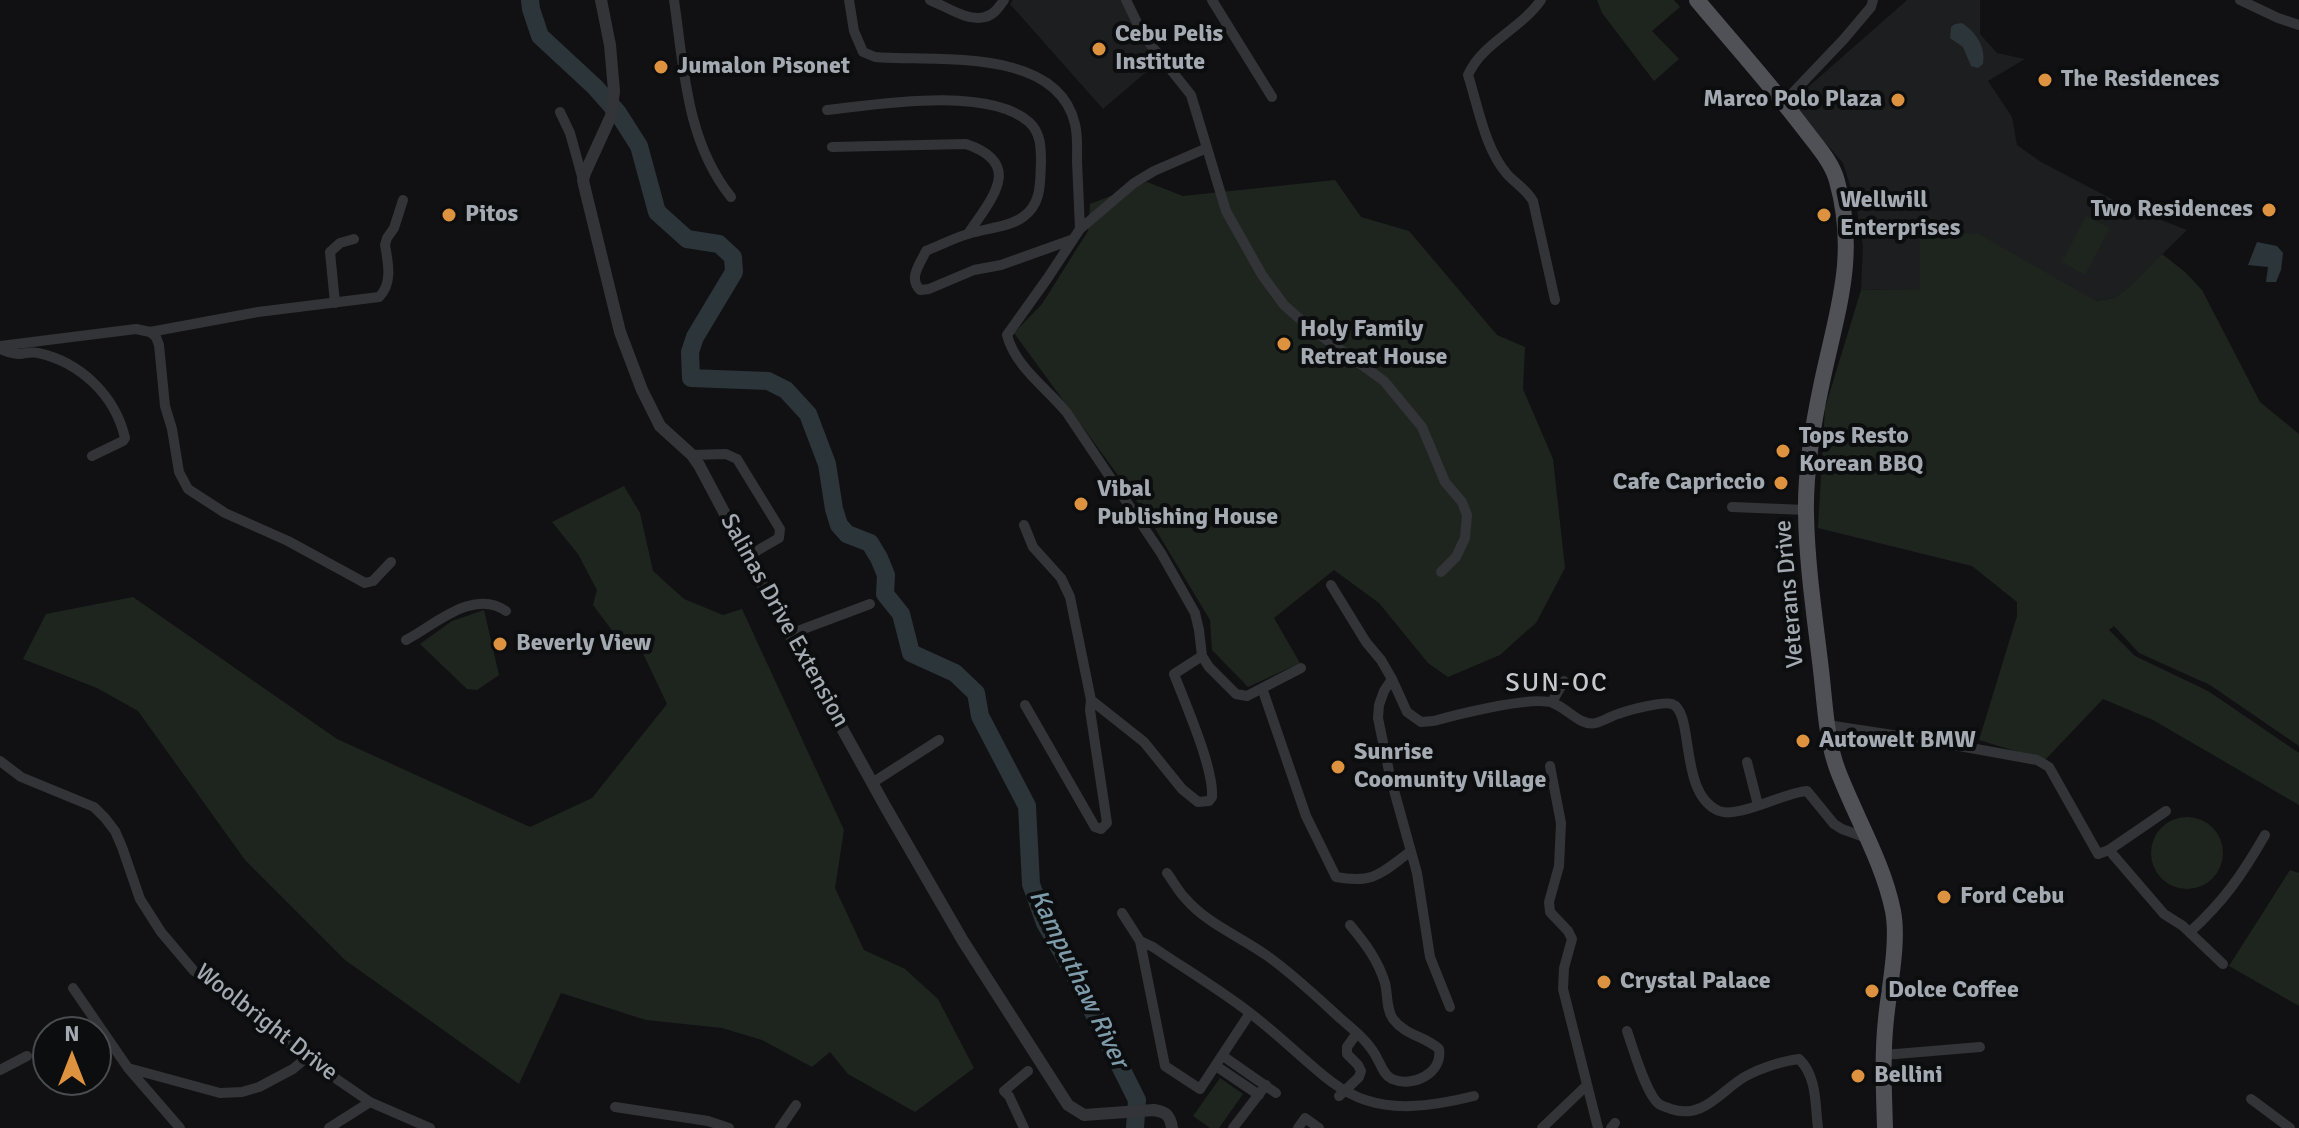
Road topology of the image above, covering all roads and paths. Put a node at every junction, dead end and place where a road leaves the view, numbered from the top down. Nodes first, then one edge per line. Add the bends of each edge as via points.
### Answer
1 (601, 0) edge
2 (674, 0) edge
3 (849, 0) edge
4 (930, 0) edge
5 (1004, 0) edge
6 (1212, 0) edge
7 (1541, 0) edge
8 (1697, 0) edge
9 (1873, 0) edge
10 (2240, 0) edge
11 (1127, 1) edge
12 (2299, 25) edge
13 (1272, 97) dead end
14 (1784, 102) junction
15 (827, 110) dead end
16 (560, 112) dead end
17 (832, 147) dead end
18 (1207, 148) junction
19 (583, 180) junction
20 (731, 197) dead end
21 (403, 200) dead end
22 (1080, 229) junction
23 (968, 234) junction
24 (354, 239) dead end
25 (1071, 240) junction
26 (1555, 300) dead end
27 (335, 303) junction
28 (150, 332) junction
29 (0, 348) edge
30 (692, 455) junction
31 (92, 456) dead end
32 (1732, 507) dead end
33 (1806, 510) junction
34 (1024, 525) dead end
35 (748, 556) junction
36 (391, 562) dead end
37 (1441, 572) dead end
38 (1331, 585) dead end
39 (870, 604) dead end
40 (506, 611) dead end
41 (790, 634) junction
42 (406, 640) dead end
43 (1202, 656) junction
44 (1301, 668) dead end
45 (1392, 679) junction
46 (1564, 681) dead end
47 (1262, 688) junction
48 (1091, 700) junction
49 (1552, 702) junction
50 (1025, 705) dead end
51 (1827, 725) junction
52 (939, 740) dead end
53 (0, 761) edge
54 (1747, 762) dead end
55 (1550, 766) dead end
56 (872, 783) junction
57 (1758, 805) junction
58 (2166, 811) dead end
59 (2265, 835) dead end
60 (1867, 838) junction
61 (2109, 850) junction
62 (1411, 851) junction
63 (1167, 873) dead end
64 (1122, 913) dead end
65 (1350, 925) dead end
66 (2190, 932) junction
67 (1140, 941) junction
68 (2223, 964) dead end
69 (73, 988) dead end
70 (1450, 1007) dead end
71 (1250, 1013) junction
72 (1627, 1031) dead end
73 (1357, 1033) junction
74 (1980, 1047) dead end
75 (1884, 1055) junction
76 (27, 1056) dead end
77 (1223, 1056) junction
78 (306, 1058) junction
79 (1216, 1066) junction
80 (128, 1068) junction
81 (0, 1070) edge
82 (1028, 1071) dead end
83 (1587, 1085) junction
84 (1262, 1090) junction
85 (1276, 1093) dead end
86 (1339, 1096) junction
87 (1474, 1096) dead end
88 (2251, 1099) dead end
89 (370, 1102) junction
90 (796, 1105) dead end
91 (615, 1107) dead end
92 (180, 1128) edge
93 (329, 1128) edge
94 (430, 1128) edge
95 (729, 1128) edge
96 (780, 1128) edge
97 (1024, 1128) edge
98 (1172, 1128) edge
99 (1233, 1128) edge
100 (1298, 1128) edge
101 (1319, 1128) edge
102 (1542, 1128) edge
103 (1598, 1128) edge
104 (1818, 1128) edge
105 (1885, 1128) edge
106 (2290, 1128) edge

1 - 19 street via 614,91 611,116
2 - 20 street via 695,133
3 - 22 street via 863,52 1002,65 1057,91 1076,126
4 - 5 street via 975,18 994,13
6 - 13 street
7 - 26 street via 1475,59 1468,75 1490,144 1533,201
8 - 14 main road, Veterans Drive
9 - 14 street
10 - 12 street
11 - 18 street via 1143,35 1191,95
14 - 33 main road, Veterans Drive via 1836,177 1846,242 1840,310 1815,418
15 - 23 street via 969,101 995,105 1030,123 1041,145 1040,190 1033,209 1020,219
16 - 19 street
17 - 23 street via 966,144 981,149 995,159 1000,172 990,201
18 - 22 street via 1134,183
18 - 37 street via 1226,211 1284,305 1384,381 1422,427 1445,482 1467,515 1465,538
19 - 30 street, Salinas Drive Extension via 620,332 642,390 660,426
21 - 27 street via 385,245 385,292
22 - 25 street
23 - 25 street via 926,251 914,276 920,290
24 - 27 street via 330,252
25 - 43 street via 1011,328 1009,345 1067,413 1150,533 1195,613
27 - 28 street
28 - 29 street via 113,331
28 - 36 street via 159,345 165,406 179,472 188,489 365,583
29 - 31 street via 54,359 100,388 125,438
30 - 35 street, Salinas Drive Extension
30 - 35 street via 726,454 737,459 780,529 779,538
32 - 33 street
33 - 51 main road, Veterans Drive
34 - 48 street via 1033,547 1061,578 1070,597
35 - 41 street, Salinas Drive Extension
38 - 45 street
39 - 41 street
40 - 42 street via 484,603 465,606
41 - 56 street, Salinas Drive Extension
43 - 47 street via 1236,694 1247,696
43 - 48 street via 1174,674 1212,783 1209,801 1198,802 1182,789 1144,742
44 - 47 street
45 - 49 street via 1407,712 1421,722
45 - 62 street via 1378,718
46 - 49 street
47 - 62 street via 1306,816 1336,877 1365,880
48 - 50 street via 1107,823 1101,829 1095,827
49 - 57 street via 1587,724 1672,704 1685,721 1690,768 1706,801 1721,812
51 - 60 main road, Veterans Drive via 1837,769
51 - 61 street via 2037,760 2049,767 2098,854
52 - 56 street
53 - 78 street, Woolbright Drive via 21,777 94,807 115,831 140,899 161,932 194,971
54 - 57 street
55 - 83 street via 1561,823 1550,912 1572,939 1563,989
56 - 98 street, Salinas Drive Extension via 963,941 1068,1105 1084,1115 1164,1112
57 - 60 street via 1807,791 1834,824
58 - 61 street
59 - 66 street via 2238,880
60 - 75 main road, Veterans Drive via 1894,914
61 - 66 street via 2164,914
62 - 70 street via 1430,957
63 - 73 street via 1186,900 1298,980
64 - 67 street
65 - 73 street via 1373,953 1394,1021 1436,1046 1439,1065 1415,1080 1390,1079
66 - 68 street
67 - 71 street
67 - 79 street via 1165,1066 1200,1089
69 - 80 street
71 - 77 street
71 - 86 street
72 - 104 street via 1642,1077 1659,1104 1682,1113 1716,1100 1746,1076 1799,1059 1812,1079
73 - 86 street via 1347,1054 1361,1071
74 - 75 street
75 - 105 main road, Veterans Drive
76 - 81 street
77 - 79 street
77 - 84 street
78 - 80 street via 242,1092 220,1093
78 - 89 street, Woolbright Drive
79 - 84 street
80 - 92 street
82 - 97 street via 1004,1091
83 - 102 street
83 - 103 street
84 - 85 street
84 - 99 street
86 - 87 street via 1359,1108 1390,1115 1427,1111
88 - 106 street
89 - 93 street
89 - 94 street, Woolbright Drive
90 - 96 street
91 - 95 street
100 - 101 street via 1305,1118

